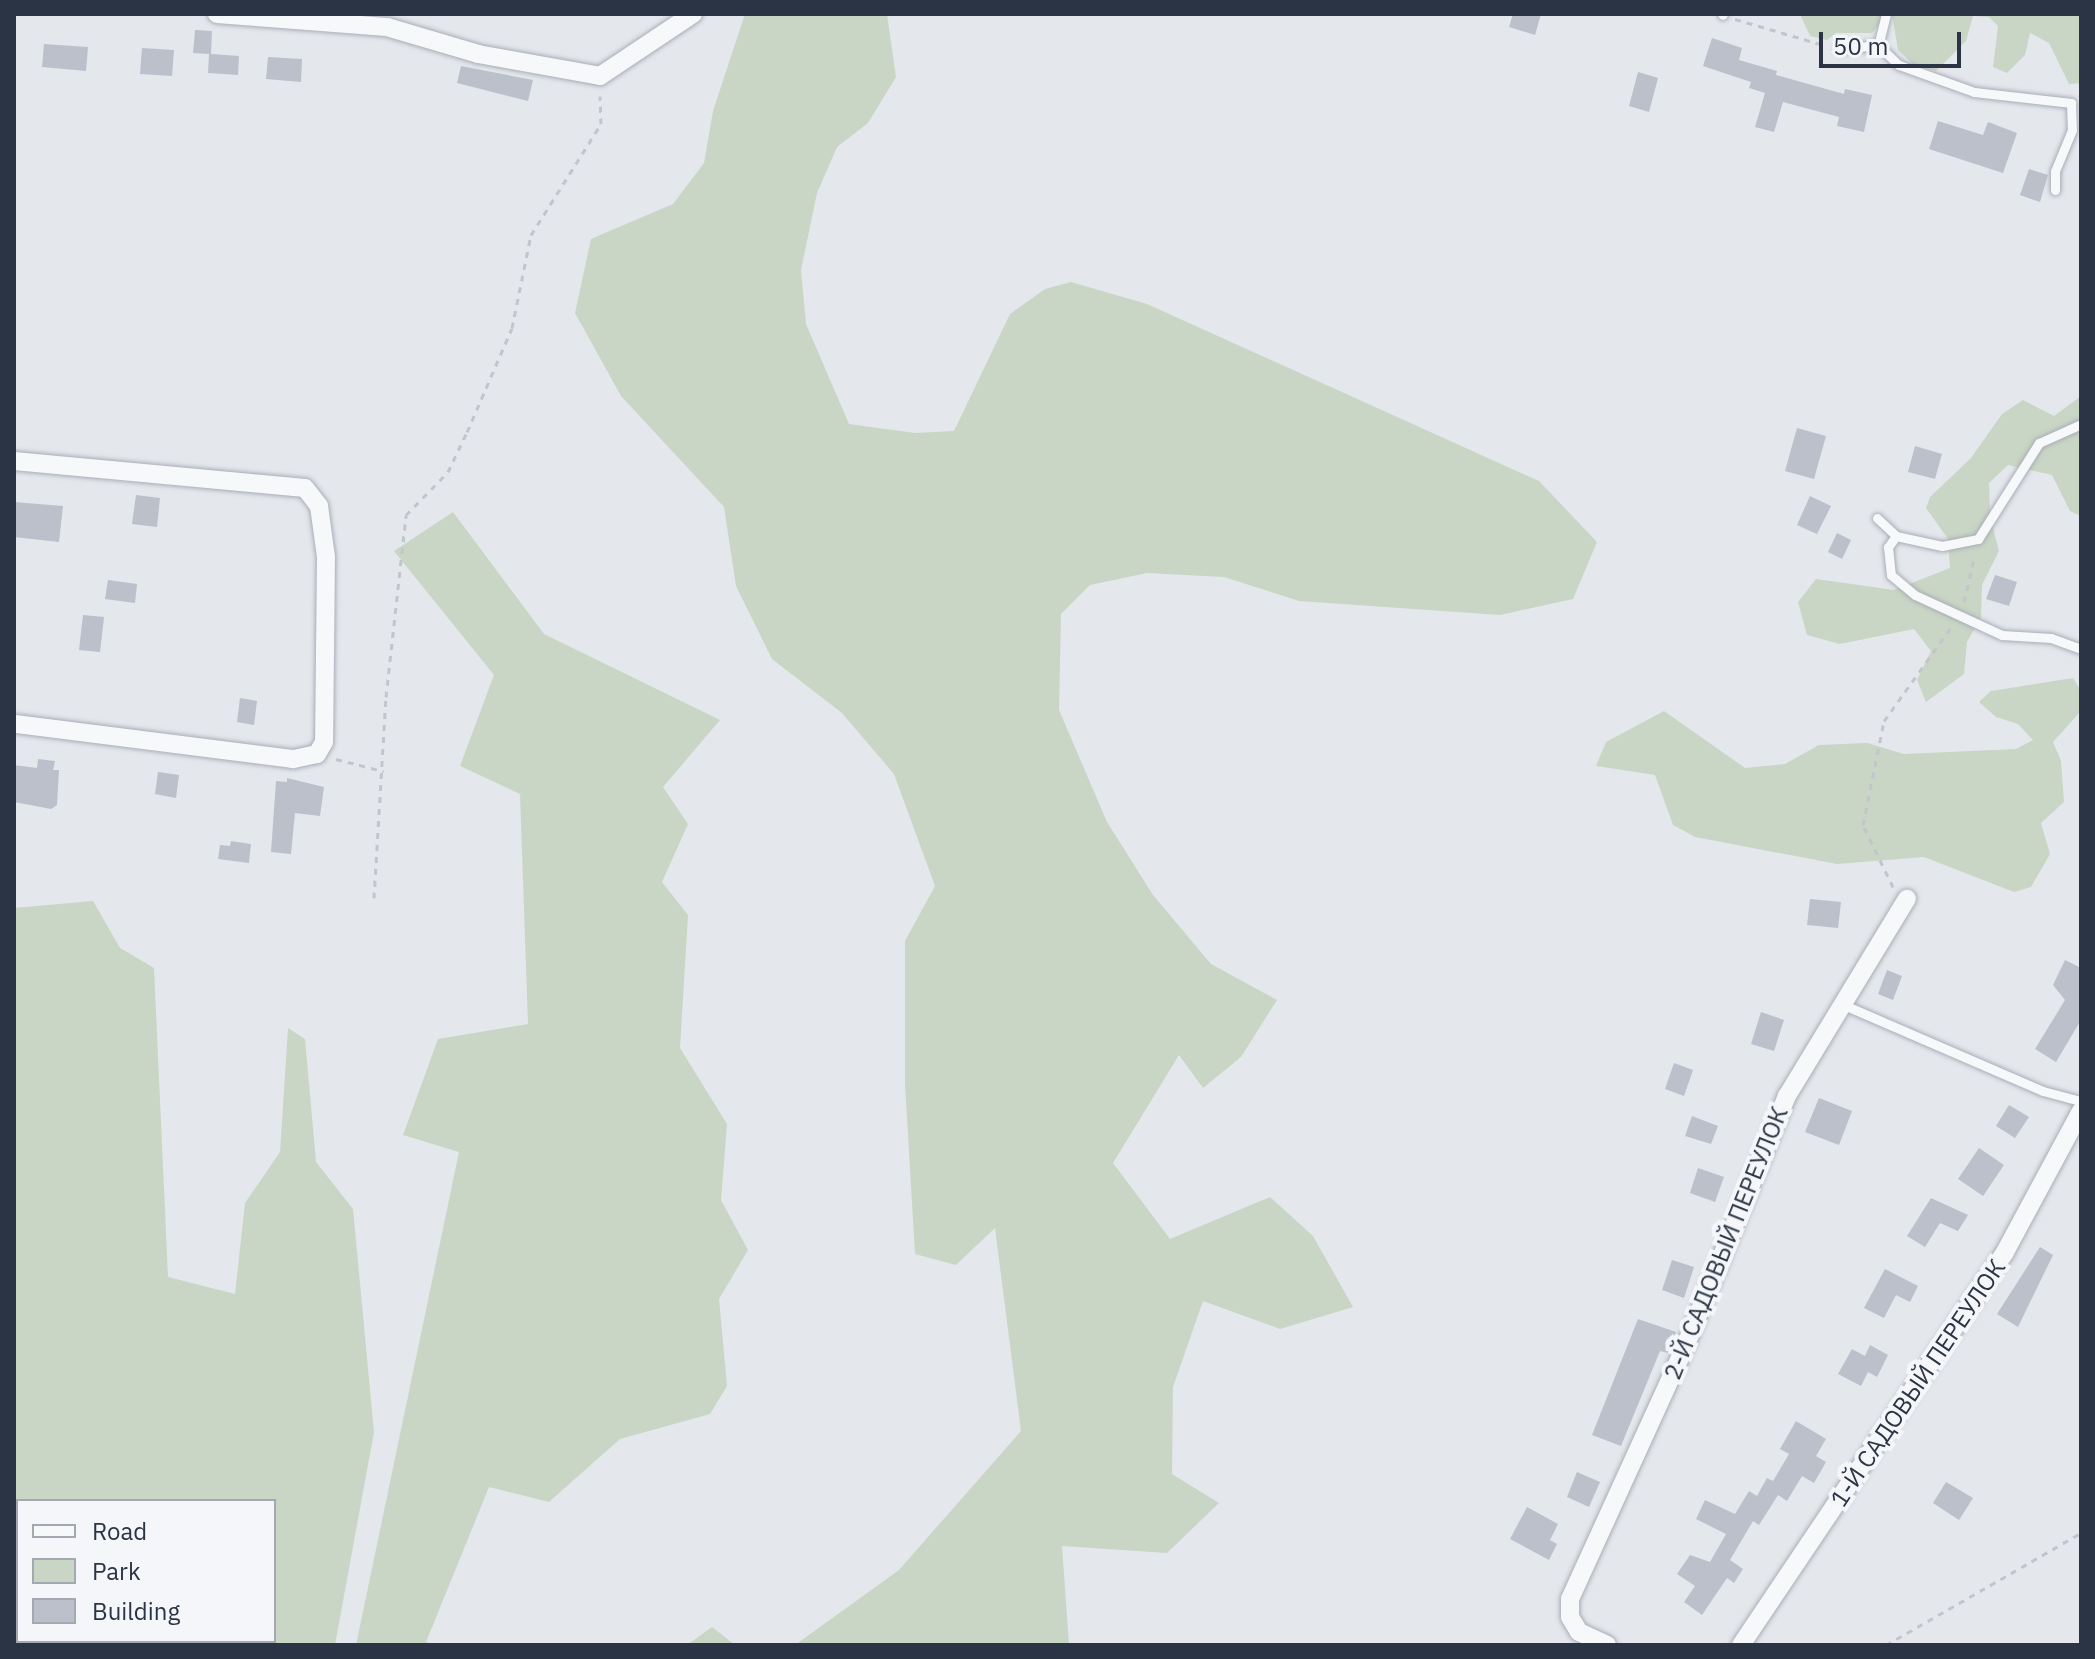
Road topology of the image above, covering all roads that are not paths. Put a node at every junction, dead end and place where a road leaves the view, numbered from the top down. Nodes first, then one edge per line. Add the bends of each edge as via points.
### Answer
1 (217, 14) edge
2 (693, 14) edge
3 (1886, 14) edge
4 (1878, 45) junction
5 (1839, 49) road end
6 (2055, 190) dead end
7 (2081, 424) edge
8 (14, 461) edge
9 (1877, 518) dead end
10 (1896, 536) junction
11 (2081, 649) edge
12 (14, 724) edge
13 (1905, 902) road end
14 (1844, 1005) junction
15 (2081, 1101) edge
16 (2081, 1111) edge
17 (1607, 1645) edge
18 (1741, 1645) edge

1 - 2 street via 387,27 478,54 600,76
3 - 4 lane
4 - 5 lane
4 - 6 lane via 1899,65 1974,92 2071,103 2072,130 2055,171
7 - 10 lane via 2039,443 1978,539 1942,546
8 - 12 street via 305,488 319,506 326,557 324,742 317,754 293,759
9 - 10 lane
10 - 11 lane via 1888,547 1891,575 1915,595 2002,635 2051,638
13 - 14 street, 2-Й САДОВЫЙ ПЕРЕУЛОК
14 - 15 lane via 2043,1091
14 - 17 street, 2-Й САДОВЫЙ ПЕРЕУЛОК via 1787,1096 1687,1342 1570,1599 1570,1617 1579,1632
16 - 18 street, 1-Й САДОВЫЙ ПЕРЕУЛОК via 2005,1252

